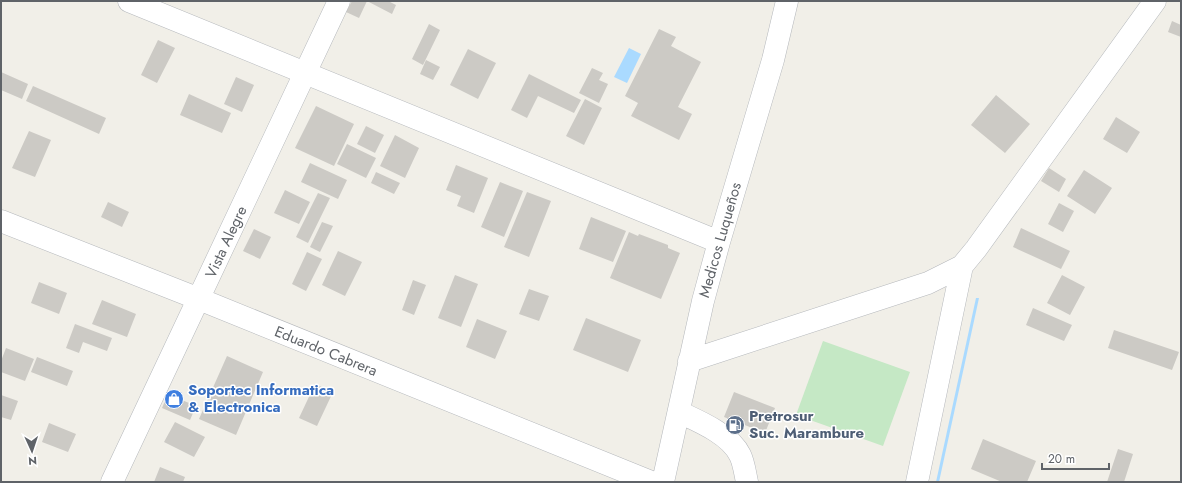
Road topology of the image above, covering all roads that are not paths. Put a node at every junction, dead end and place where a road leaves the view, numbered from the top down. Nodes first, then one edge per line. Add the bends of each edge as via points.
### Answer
1 (129, 1) edge
2 (339, 1) edge
3 (787, 1) edge
4 (1155, 1) edge
5 (305, 73) junction
6 (1, 221) edge
7 (719, 242) junction
8 (962, 266) junction
9 (199, 299) junction
10 (689, 361) junction
11 (678, 412) junction
12 (112, 482) edge
13 (651, 482) edge
14 (663, 482) edge
15 (747, 482) edge
16 (918, 482) edge

1 - 5 street
2 - 5 street, Vista Alegre
3 - 7 street, Medicos Luqueños via 773,60
4 - 8 street
5 - 7 street
5 - 9 street, Vista Alegre
6 - 9 street, Eduardo Cabrera
7 - 10 street, Medicos Luqueños
8 - 10 street via 928,283
8 - 16 street
9 - 12 street, Vista Alegre
9 - 13 street, Eduardo Cabrera
10 - 11 street, Medicos Luqueños
11 - 14 street, Medicos Luqueños
11 - 15 street via 717,431 733,445 740,453

